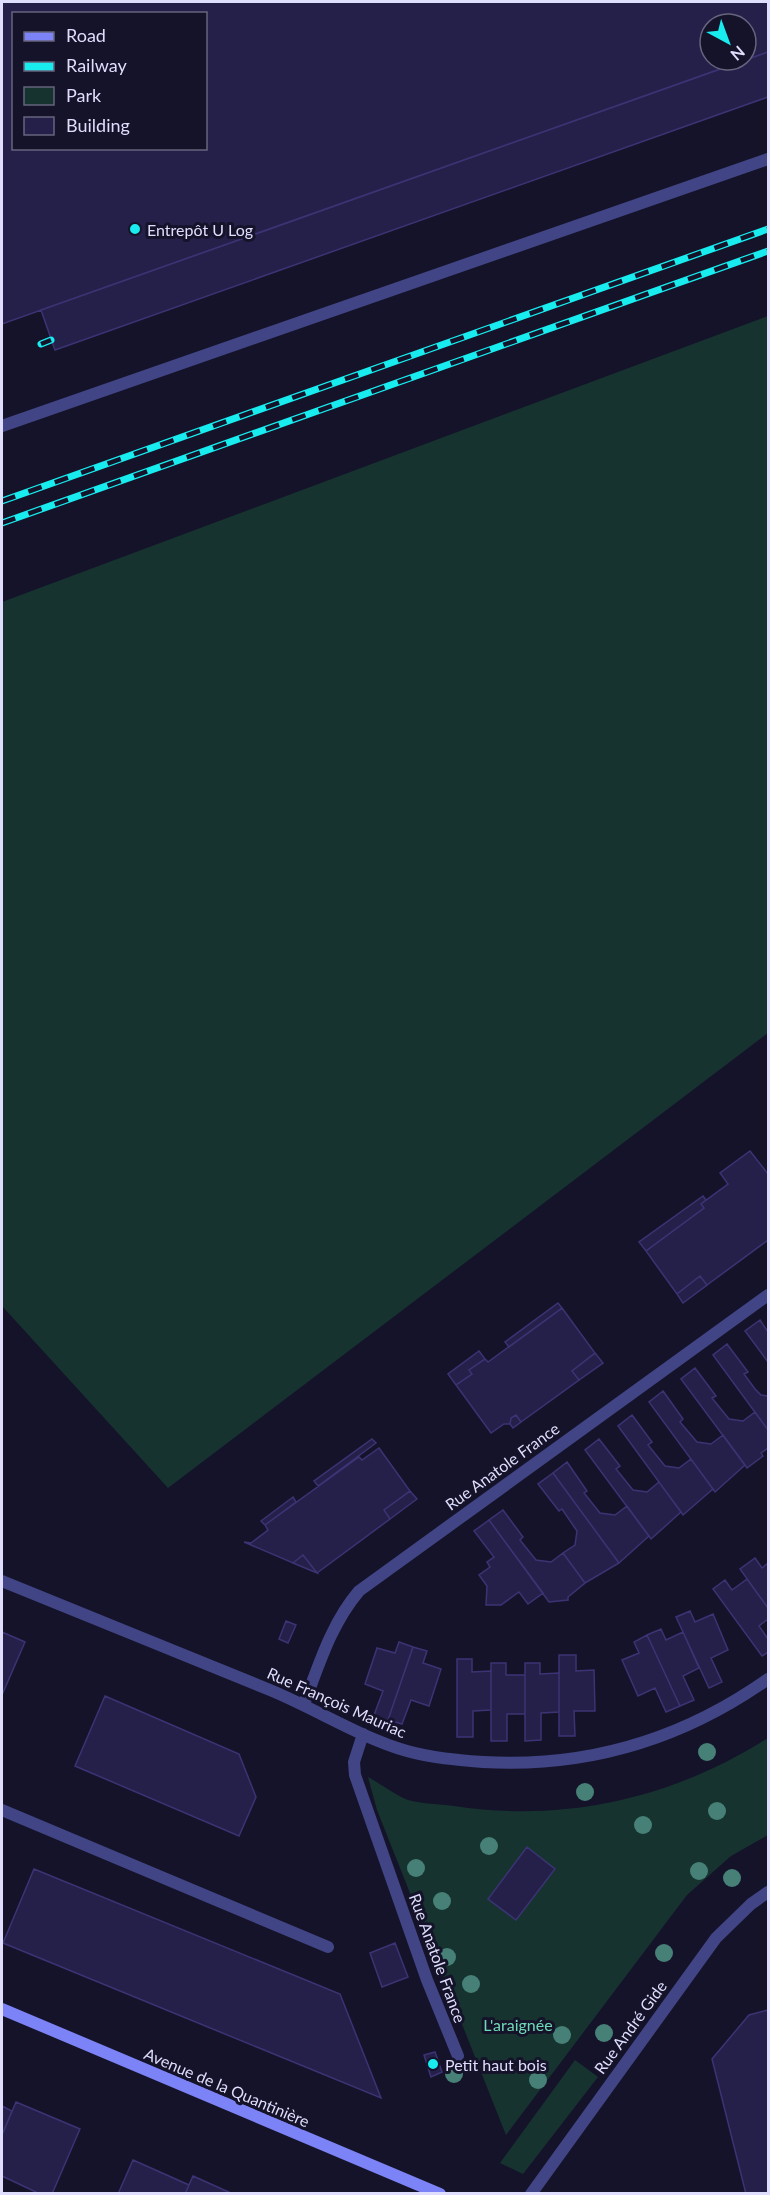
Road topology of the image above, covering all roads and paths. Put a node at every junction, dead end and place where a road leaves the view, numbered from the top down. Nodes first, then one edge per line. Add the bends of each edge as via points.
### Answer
1 (768, 159) edge
2 (2, 426) edge
3 (768, 1294) edge
4 (2, 1581) edge
5 (768, 1679) edge
6 (304, 1704) junction
7 (363, 1734) junction
8 (2, 1813) edge
9 (768, 1892) edge
10 (328, 1947) dead end
11 (2, 2009) edge
12 (458, 2056) dead end
13 (440, 2193) edge
14 (531, 2193) edge

1 - 2 street
3 - 6 street, Rue Anatole France via 359,1591 327,1643
4 - 6 street, Rue François Mauriac
5 - 7 street, Rue François Mauriac via 679,1730 570,1760 520,1764 443,1759 407,1751
6 - 7 street, Rue François Mauriac
7 - 12 street, Rue Anatole France via 354,1762 355,1775
8 - 10 street
9 - 14 street, Rue André Gide via 716,1938
11 - 13 street, Avenue de la Quantinière

